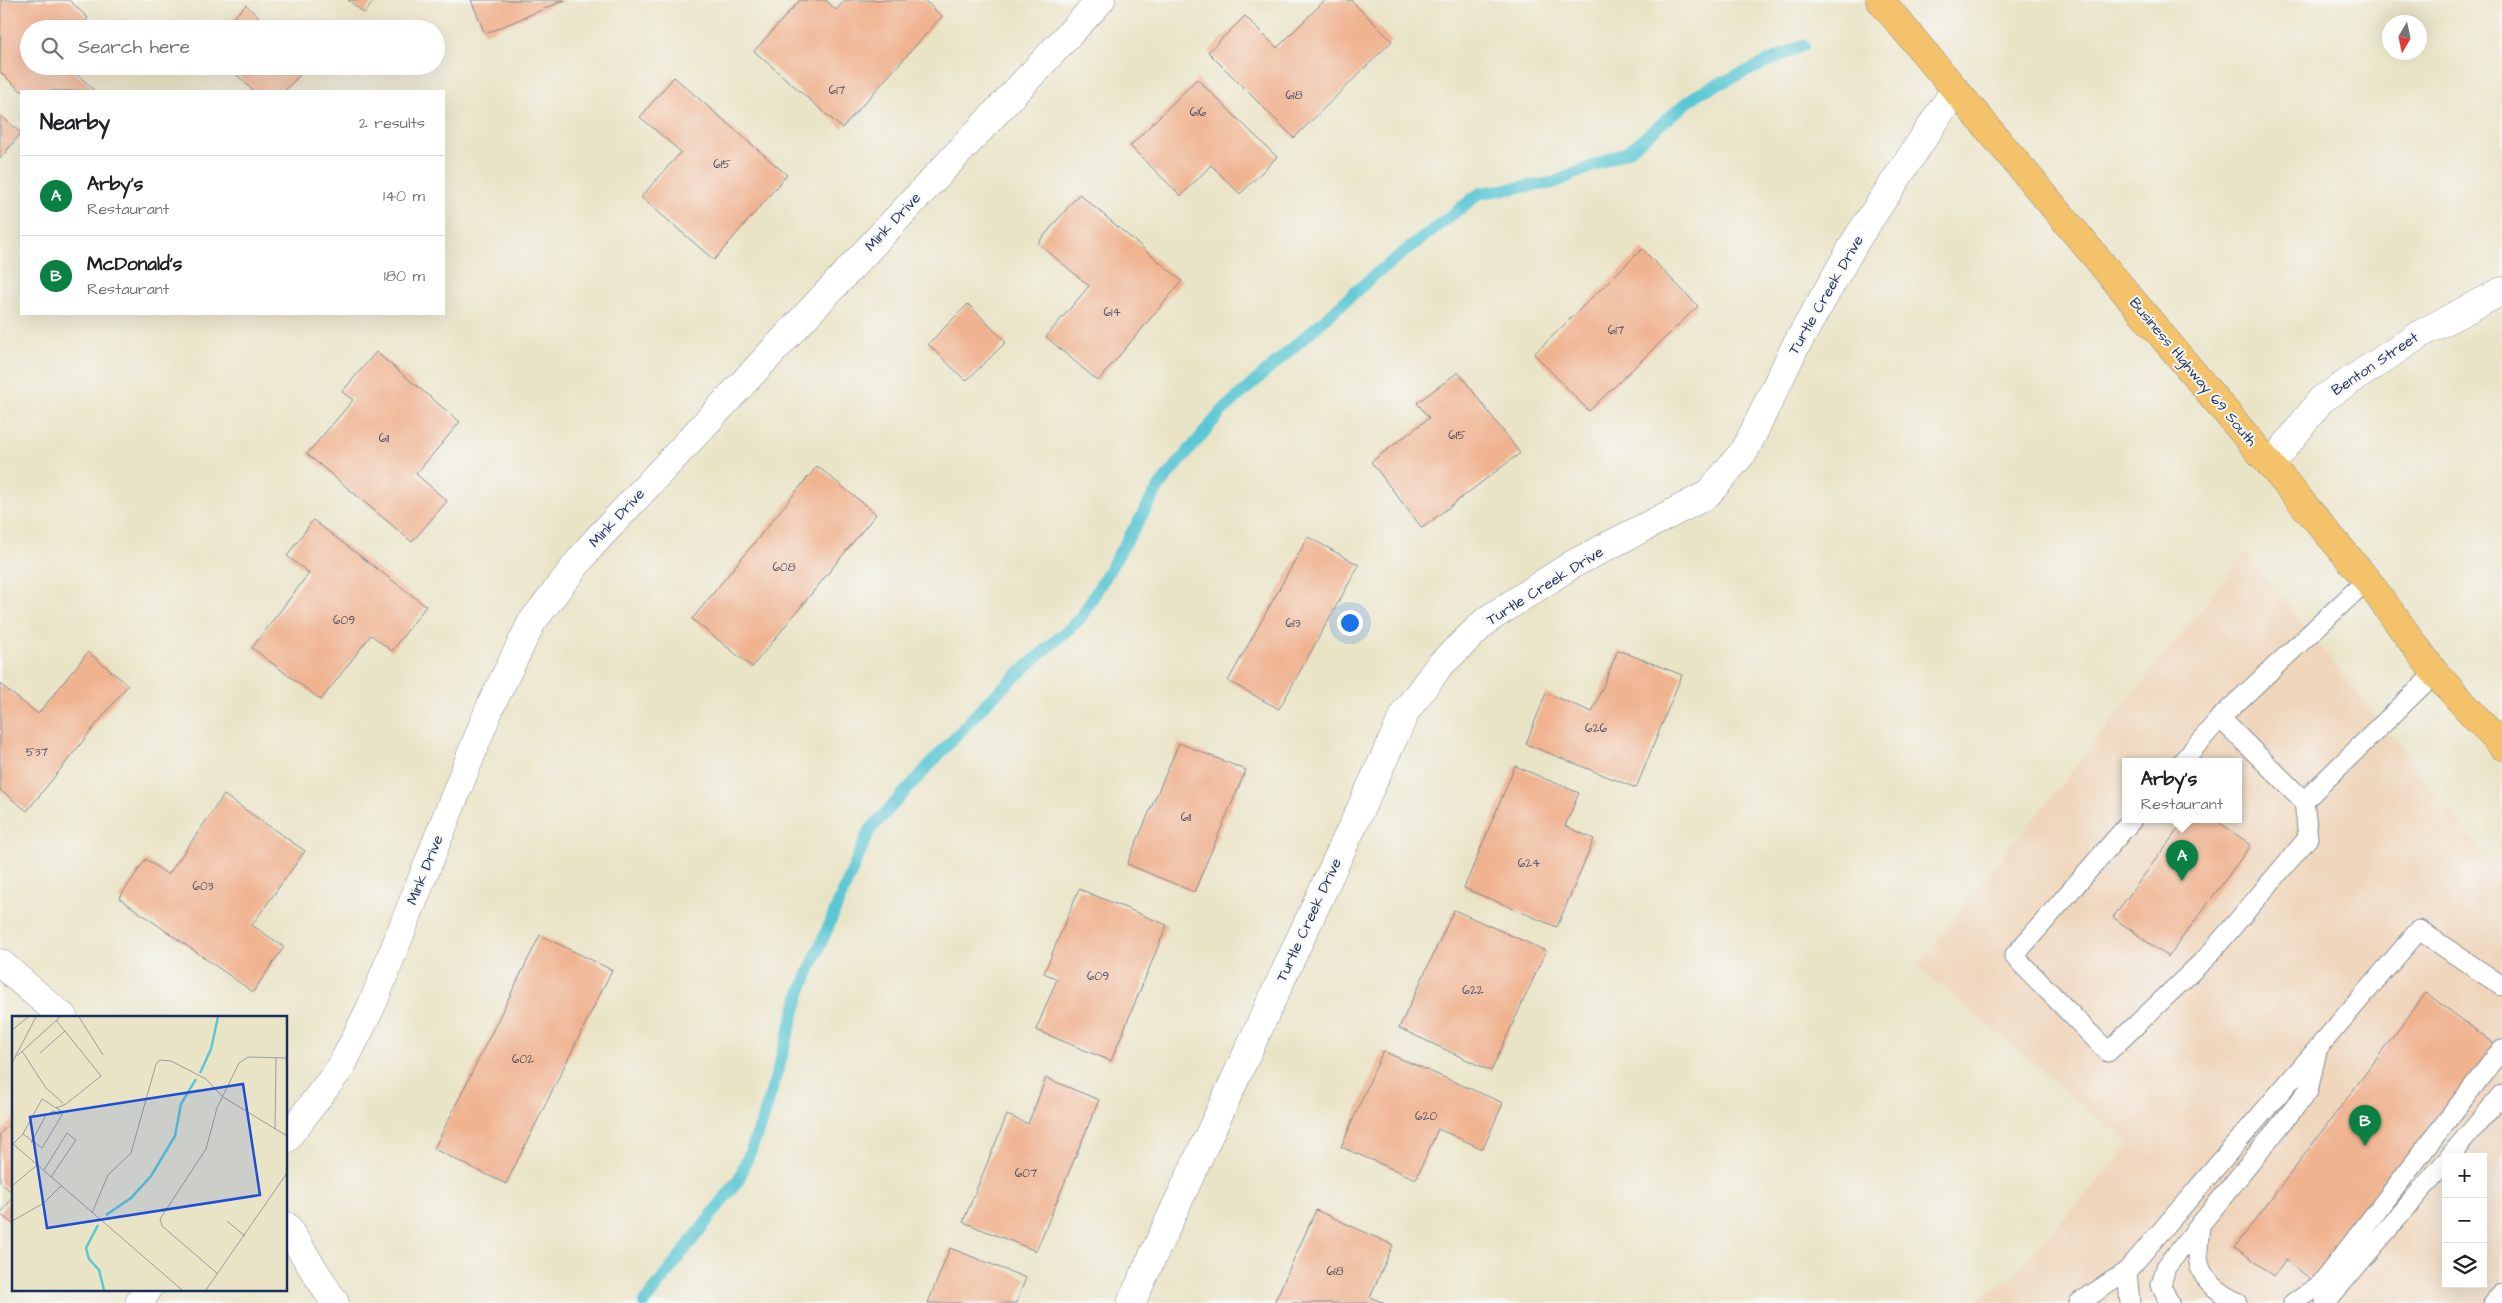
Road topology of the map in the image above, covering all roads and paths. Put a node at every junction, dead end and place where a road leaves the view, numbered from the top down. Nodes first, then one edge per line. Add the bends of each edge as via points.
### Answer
1 (1102, 0) edge
2 (1880, 0) edge
3 (1956, 90) junction
4 (2502, 291) edge
5 (2271, 465) junction
6 (2367, 580) junction
7 (2435, 673) junction
8 (2220, 718) junction
9 (2501, 743) edge
10 (2185, 758) edge
11 (2304, 800) junction
12 (2129, 823) edge
13 (0, 963) edge
14 (2502, 986) edge
15 (62, 1016) edge
16 (2318, 1048) junction
17 (2502, 1049) edge
18 (2502, 1095) edge
19 (288, 1136) edge
20 (2452, 1153) edge
21 (2442, 1166) edge
22 (2200, 1226) junction
23 (288, 1229) edge
24 (2127, 1270) junction
25 (147, 1290) edge
26 (2502, 1294) edge
27 (139, 1303) edge
28 (335, 1303) edge
29 (1131, 1303) edge
30 (2079, 1303) edge
31 (2130, 1303) edge
32 (2169, 1303) edge
33 (2237, 1303) edge
34 (2293, 1303) edge
35 (2325, 1303) edge
36 (2493, 1303) edge

1 - 19 street, Mink Drive via 590,547 532,622 490,707 372,1005 341,1067
2 - 3 main road, Business Highway 69 South
3 - 5 main road, Business Highway 69 South
3 - 29 street, Turtle Creek Drive via 1858,237 1794,349 1745,450 1707,495 1573,564 1488,620 1439,666 1406,711
4 - 5 street, Benton Street via 2424,332 2320,400
5 - 6 main road, Business Highway 69 South
6 - 7 main road, Business Highway 69 South
6 - 8 lane
7 - 9 main road, Business Highway 69 South
7 - 11 lane
8 - 10 lane
8 - 11 lane
11 - 12 lane via 2308,838 2207,957 2108,1052 2014,956
13 - 15 street
14 - 16 lane via 2419,930
16 - 22 lane via 2308,1091
16 - 24 lane
17 - 34 lane via 2320,1284
18 - 20 lane
21 - 35 lane
22 - 32 lane via 2166,1267 2160,1285
22 - 33 lane via 2198,1268 2215,1289
23 - 28 street
24 - 30 lane
24 - 31 lane
25 - 27 street
26 - 36 lane

